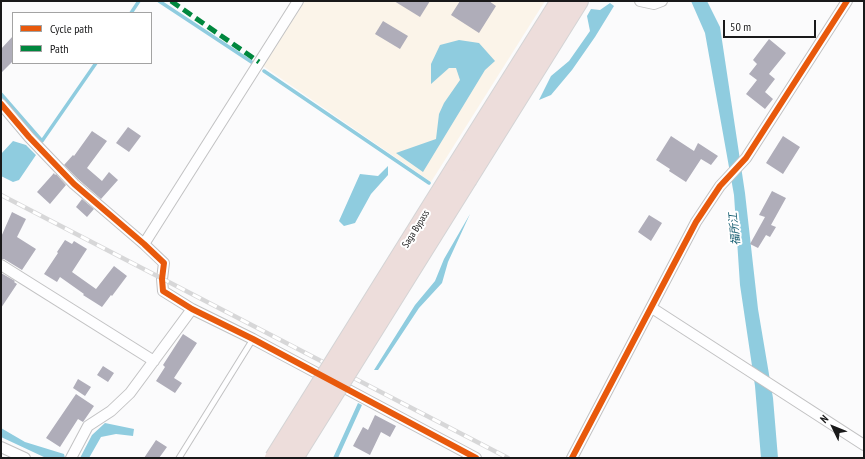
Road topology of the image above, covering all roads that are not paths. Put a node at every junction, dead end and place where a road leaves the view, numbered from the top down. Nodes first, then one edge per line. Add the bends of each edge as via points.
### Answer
1 (298, 1) edge
2 (560, 1) edge
3 (579, 1) edge
4 (640, 1) edge
5 (662, 1) edge
6 (847, 1) edge
7 (1, 104) edge
8 (461, 173) junction
9 (144, 244) junction
10 (1, 265) edge
11 (192, 308) junction
12 (652, 308) junction
13 (253, 339) junction
14 (154, 361) junction
15 (864, 445) edge
16 (1, 447) edge
17 (25, 458) edge
18 (71, 458) edge
19 (179, 458) edge
20 (274, 458) edge
21 (294, 458) edge
22 (476, 458) edge
23 (572, 458) edge

1 - 9 street
2 - 8 highway, Saga Bypass
3 - 8 highway, Saga Bypass
4 - 5 street via 654,4
6 - 12 street via 746,158 720,186 696,222
7 - 9 street via 29,138 74,184
8 - 20 highway, Saga Bypass, bridge
8 - 21 highway, Saga Bypass, bridge
9 - 11 street via 164,263 163,291
10 - 14 street
11 - 13 street
11 - 14 street
12 - 15 street
12 - 23 street
13 - 19 lane
13 - 22 street
14 - 18 street via 130,393 112,411 88,426
16 - 17 street

